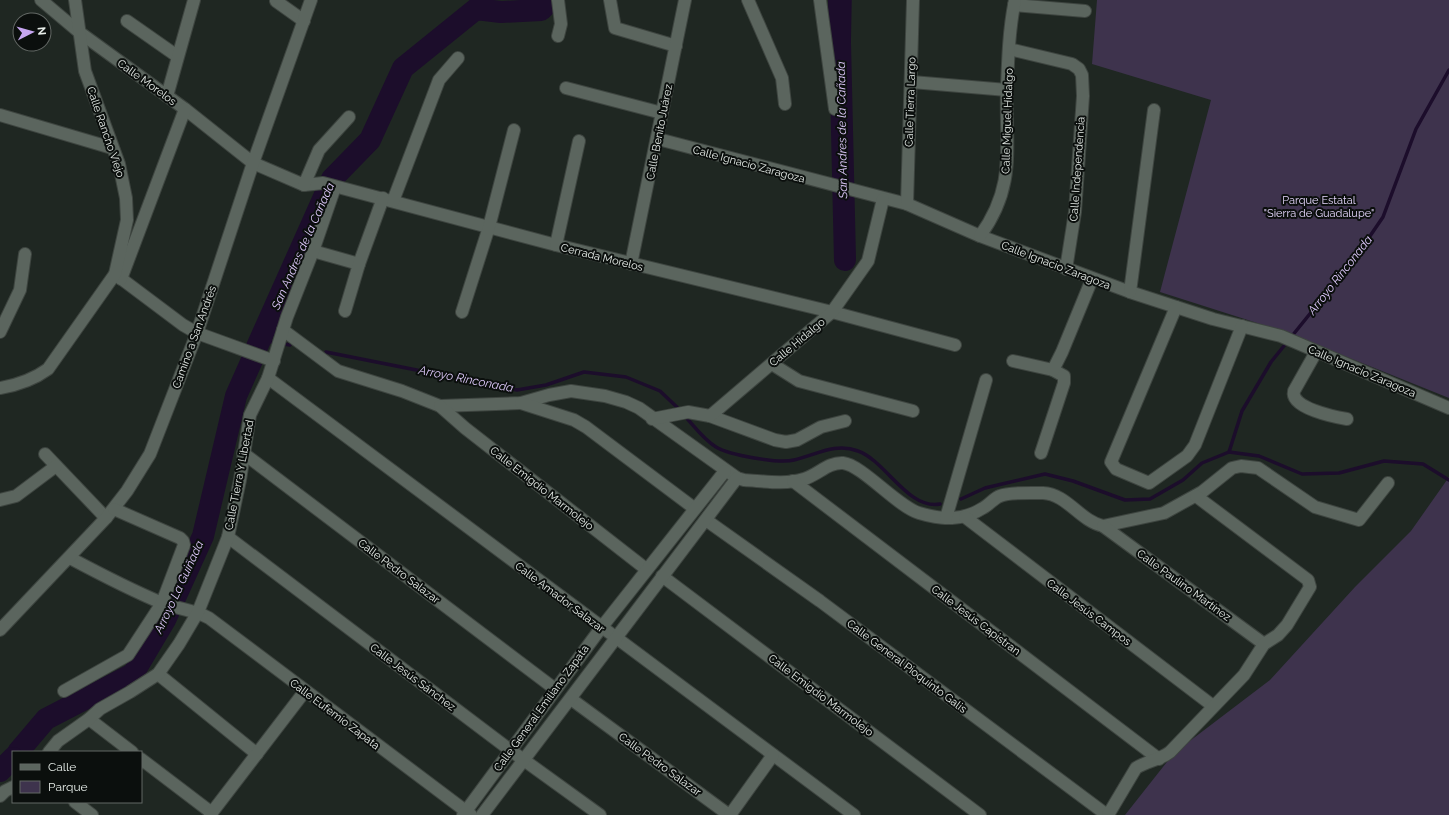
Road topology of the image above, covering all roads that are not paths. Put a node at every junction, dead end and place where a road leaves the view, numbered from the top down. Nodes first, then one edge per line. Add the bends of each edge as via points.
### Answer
1 (41, 0) edge
2 (75, 0) edge
3 (194, 0) edge
4 (311, 0) edge
5 (558, 0) edge
6 (610, 0) edge
7 (686, 0) edge
8 (748, 0) edge
9 (820, 0) edge
10 (913, 0) edge
11 (276, 1) dead end
12 (1014, 2) edge
13 (1085, 11) dead end
14 (127, 20) dead end
15 (304, 21) junction
16 (79, 32) junction
17 (558, 36) dead end
18 (676, 46) junction
19 (1009, 49) junction
20 (177, 56) junction
21 (458, 58) dead end
22 (912, 82) junction
23 (566, 88) dead end
24 (1007, 90) junction
25 (167, 96) junction
26 (785, 104) dead end
27 (185, 109) junction
28 (836, 109) dead end
29 (1154, 110) dead end
30 (662, 113) junction
31 (0, 115) edge
32 (349, 117) dead end
33 (514, 130) dead end
34 (658, 139) junction
35 (578, 141) dead end
36 (112, 148) junction
37 (253, 163) junction
38 (304, 185) junction
39 (330, 186) junction
40 (388, 199) junction
41 (883, 199) junction
42 (907, 204) junction
43 (489, 227) junction
44 (980, 236) junction
45 (556, 245) junction
46 (313, 251) junction
47 (25, 254) dead end
48 (359, 264) junction
49 (631, 264) junction
50 (1066, 269) junction
51 (118, 277) junction
52 (1092, 278) junction
53 (1130, 292) junction
54 (1176, 307) junction
55 (345, 311) dead end
56 (462, 312) dead end
57 (832, 312) junction
58 (1242, 326) junction
59 (283, 330) junction
60 (0, 332) edge
61 (198, 333) junction
62 (955, 345) dead end
63 (1316, 352) junction
64 (1014, 360) dead end
65 (274, 361) junction
66 (772, 364) junction
67 (1053, 370) junction
68 (268, 378) junction
69 (986, 380) dead end
70 (0, 388) edge
71 (521, 403) junction
72 (440, 406) junction
73 (1449, 408) edge
74 (913, 411) dead end
75 (710, 416) junction
76 (652, 418) junction
77 (1347, 419) dead end
78 (845, 421) dead end
79 (1041, 452) dead end
80 (45, 454) dead end
81 (243, 454) junction
82 (56, 466) junction
83 (725, 471) junction
84 (737, 478) junction
85 (793, 481) junction
86 (1388, 484) dead end
87 (1196, 496) junction
88 (0, 500) edge
89 (694, 508) junction
90 (110, 514) junction
91 (965, 517) junction
92 (946, 518) junction
93 (706, 520) junction
94 (1103, 526) junction
95 (228, 537) junction
96 (70, 558) junction
97 (646, 569) junction
98 (662, 576) junction
99 (164, 603) junction
100 (198, 612) junction
101 (601, 628) junction
102 (0, 630) edge
103 (615, 638) junction
104 (1264, 644) junction
105 (158, 674) junction
106 (555, 689) junction
107 (64, 691) dead end
108 (305, 691) junction
109 (571, 699) junction
110 (1213, 706) junction
111 (89, 719) junction
112 (510, 750) junction
113 (50, 751) edge
114 (131, 751) edge
115 (257, 754) junction
116 (773, 755) junction
117 (524, 759) junction
118 (1159, 759) junction
119 (142, 760) edge
120 (12, 788) edge
121 (0, 796) edge
122 (76, 803) edge
123 (211, 814) edge
124 (466, 814) edge
125 (92, 815) edge
126 (482, 815) edge
127 (600, 815) edge
128 (729, 815) edge
129 (854, 815) edge
130 (980, 815) edge
131 (1107, 815) edge

1 - 16 street, Calle Morelos
2 - 16 street, Calle Rancho Viejo
3 - 20 street
4 - 15 street, Camino a San Andrés
5 - 17 street via 561,24
6 - 18 street via 615,28
7 - 18 street, Calle Benito Juárez
8 - 26 street via 782,78
9 - 28 street
10 - 22 street, Calle Tierra Largo
11 - 15 street
12 - 13 street
12 - 19 street, Calle Miguel Hidalgo
14 - 20 street
15 - 37 street, Camino a San Andrés
16 - 25 street, Calle Morelos
16 - 36 street, Calle Rancho Viejo via 86,71
18 - 30 street, Calle Benito Juárez
19 - 24 street, Calle Miguel Hidalgo
19 - 50 street, Calle Independencia via 1072,64 1079,69 1083,82 1075,212
20 - 25 street
21 - 40 street via 439,80
22 - 24 street
22 - 42 street, Calle Tierra Largo
23 - 30 street
24 - 44 street, Calle Miguel Hidalgo via 1008,142 1003,194 996,213
25 - 27 street, Calle Morelos
27 - 37 street, Calle Morelos
27 - 51 street
29 - 53 street
30 - 34 street, Calle Benito Juárez
31 - 36 street
32 - 38 street via 319,150
33 - 43 street
34 - 41 street, Calle Ignacio Zaragoza
34 - 49 street, Calle Benito Juárez
35 - 45 street
36 - 51 street, Calle Rancho Viejo via 123,180 126,220
37 - 38 street, Cerrada Morelos
37 - 61 street, Camino a San Andrés
38 - 39 street, Cerrada Morelos
39 - 40 street, Cerrada Morelos
39 - 46 street, Calle Tierra Y Libertad
40 - 43 street, Cerrada Morelos
40 - 48 street
41 - 42 street, Calle Ignacio Zaragoza
41 - 57 street, Calle Hidalgo via 868,261
42 - 44 street, Calle Ignacio Zaragoza
43 - 45 street, Cerrada Morelos
43 - 56 street
44 - 50 street, Calle Ignacio Zaragoza
45 - 49 street, Cerrada Morelos
46 - 48 street
46 - 59 street, Calle Tierra Y Libertad
47 - 60 street via 20,290
48 - 55 street
49 - 57 street, Cerrada Morelos
50 - 52 street, Calle Ignacio Zaragoza
51 - 61 street via 183,325
51 - 70 street via 48,369 36,378
52 - 53 street, Calle Ignacio Zaragoza
52 - 67 street
53 - 54 street, Calle Ignacio Zaragoza
54 - 58 street, Calle Ignacio Zaragoza
54 - 58 street via 1112,458 1112,465 1116,469 1149,483 1187,456 1195,445
57 - 62 street, Cerrada Morelos
57 - 66 street, Calle Hidalgo
58 - 63 street, Calle Ignacio Zaragoza via 1281,336
59 - 65 street, Calle Tierra Y Libertad
59 - 72 street via 338,371
61 - 65 street
61 - 90 street, Camino a San Andrés via 150,454
63 - 73 street, Calle Ignacio Zaragoza
63 - 77 street via 1294,391 1294,398 1297,402 1328,415
64 - 67 street
65 - 68 street, Calle Tierra Y Libertad
66 - 74 street via 799,381
66 - 75 street, Calle Hidalgo
67 - 79 street via 1062,375 1064,383
68 - 81 street, Calle Tierra Y Libertad via 250,416
68 - 101 street, Calle Amador Salazar
69 - 92 street
71 - 72 street
71 - 76 street via 549,395 580,392 626,402
71 - 89 street via 574,420 586,427
72 - 97 street, Calle Emigdio Marmolejo
75 - 76 street via 688,412
75 - 78 street via 786,442 797,440 821,427
76 - 83 street
80 - 82 street
81 - 95 street, Calle Tierra Y Libertad
81 - 106 street, Calle Pedro Salazar
82 - 88 street via 16,496
82 - 90 street
83 - 84 street
83 - 89 street, Calle General Emiliano Zapata
84 - 85 street
84 - 93 street, Calle General Emiliano Zapata
85 - 92 street via 809,477 832,465 847,464 914,512
85 - 118 street, Calle Jesús Capistran
86 - 87 street via 1359,520 1315,507 1256,467 1232,468
87 - 94 street via 1164,513
87 - 104 street via 1310,583 1287,624 1278,635
89 - 97 street, Calle General Emiliano Zapata
90 - 96 street, Camino a San Andrés
90 - 99 street via 183,541 184,546
91 - 92 street
91 - 94 street, Calle Paulino Martínez via 1001,496 1045,493 1058,497 1093,523
91 - 110 street, Calle Jesús Campos
93 - 98 street, Calle General Emiliano Zapata
93 - 131 street, Calle General Pioquinto Galis via 820,601
94 - 104 street, Calle Paulino Martínez
95 - 100 street, Calle Tierra Y Libertad
95 - 112 street, Calle Jesús Sánchez
96 - 99 street
96 - 102 street, Camino a San Andrés
97 - 101 street, Calle General Emiliano Zapata
98 - 103 street, Calle General Emiliano Zapata
98 - 130 street, Calle Emigdio Marmolejo
99 - 100 street
99 - 107 street via 128,655
100 - 105 street, Calle Tierra Y Libertad
100 - 108 street, Calle Eufemio Zapata
101 - 103 street, Calle Amador Salazar
101 - 106 street, Calle General Emiliano Zapata
103 - 109 street, Calle General Emiliano Zapata
103 - 116 street, Calle Amador Salazar
104 - 110 street via 1244,674
105 - 111 street, Calle Tierra Y Libertad via 100,709
105 - 115 street
106 - 112 street, Calle General Emiliano Zapata
108 - 115 street
108 - 124 street, Calle Eufemio Zapata
109 - 117 street, Calle General Emiliano Zapata
109 - 128 street, Calle Pedro Salazar
110 - 118 street via 1170,752
111 - 113 street, Calle Tierra Y Libertad via 62,738
111 - 114 street
112 - 117 street, Calle Jesús Sánchez
112 - 124 street, Calle General Emiliano Zapata
115 - 123 street
116 - 128 street
116 - 129 street, Calle Amador Salazar
117 - 126 street, Calle General Emiliano Zapata
117 - 127 street, Calle Jesús Sánchez
118 - 131 street via 1136,768
119 - 123 street
120 - 121 street
122 - 125 street

